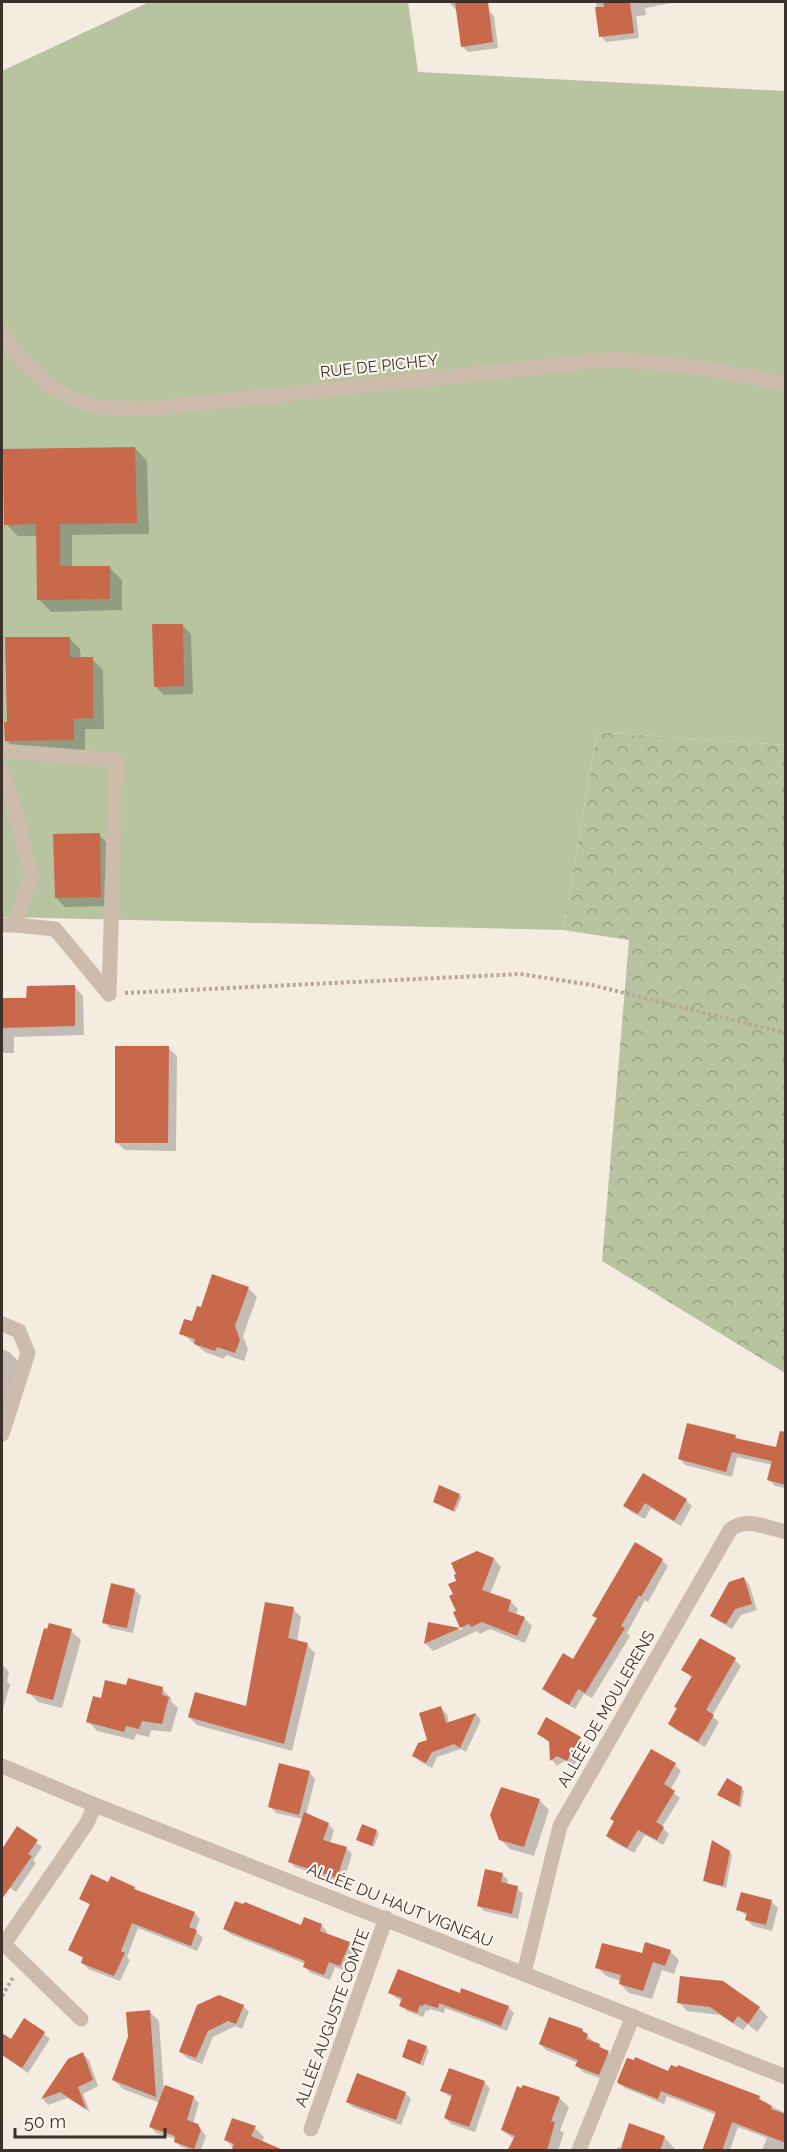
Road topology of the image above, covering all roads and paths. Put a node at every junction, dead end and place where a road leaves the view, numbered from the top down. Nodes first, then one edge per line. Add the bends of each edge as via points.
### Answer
1 (2, 333) edge
2 (786, 384) edge
3 (2, 751) edge
4 (2, 770) edge
5 (8, 925) edge
6 (109, 994) junction
7 (786, 1033) edge
8 (2, 1324) edge
9 (2, 1434) edge
10 (786, 1532) edge
11 (2, 1766) edge
12 (95, 1805) junction
13 (386, 1918) junction
14 (23, 1963) junction
15 (524, 1973) junction
16 (2, 1995) edge
17 (633, 2016) junction
18 (81, 2019) dead end
19 (786, 2077) edge
20 (311, 2129) dead end
21 (579, 2151) edge

1 - 2 street, RUE DE PICHEY via 13,352 55,390 93,405 146,409 614,359 705,368
3 - 6 street via 116,760
4 - 5 street via 31,876
5 - 6 street via 55,929
6 - 7 path via 521,974 592,985
8 - 9 street via 19,1331 28,1353
10 - 15 street, ALLÉE DE MOULERENS via 744,1522 730,1530 560,1826
11 - 12 street, ALLÉE DU HAUT VIGNEAU
12 - 13 street, ALLÉE DU HAUT VIGNEAU
12 - 14 street via 87,1823 4,1944
13 - 15 street, ALLÉE DU HAUT VIGNEAU
13 - 20 street, ALLÉE AUGUSTE COMTE
14 - 16 path
14 - 18 street
15 - 17 street, ALLÉE DU HAUT VIGNEAU
17 - 19 street, ALLÉE DU HAUT VIGNEAU
17 - 21 street

